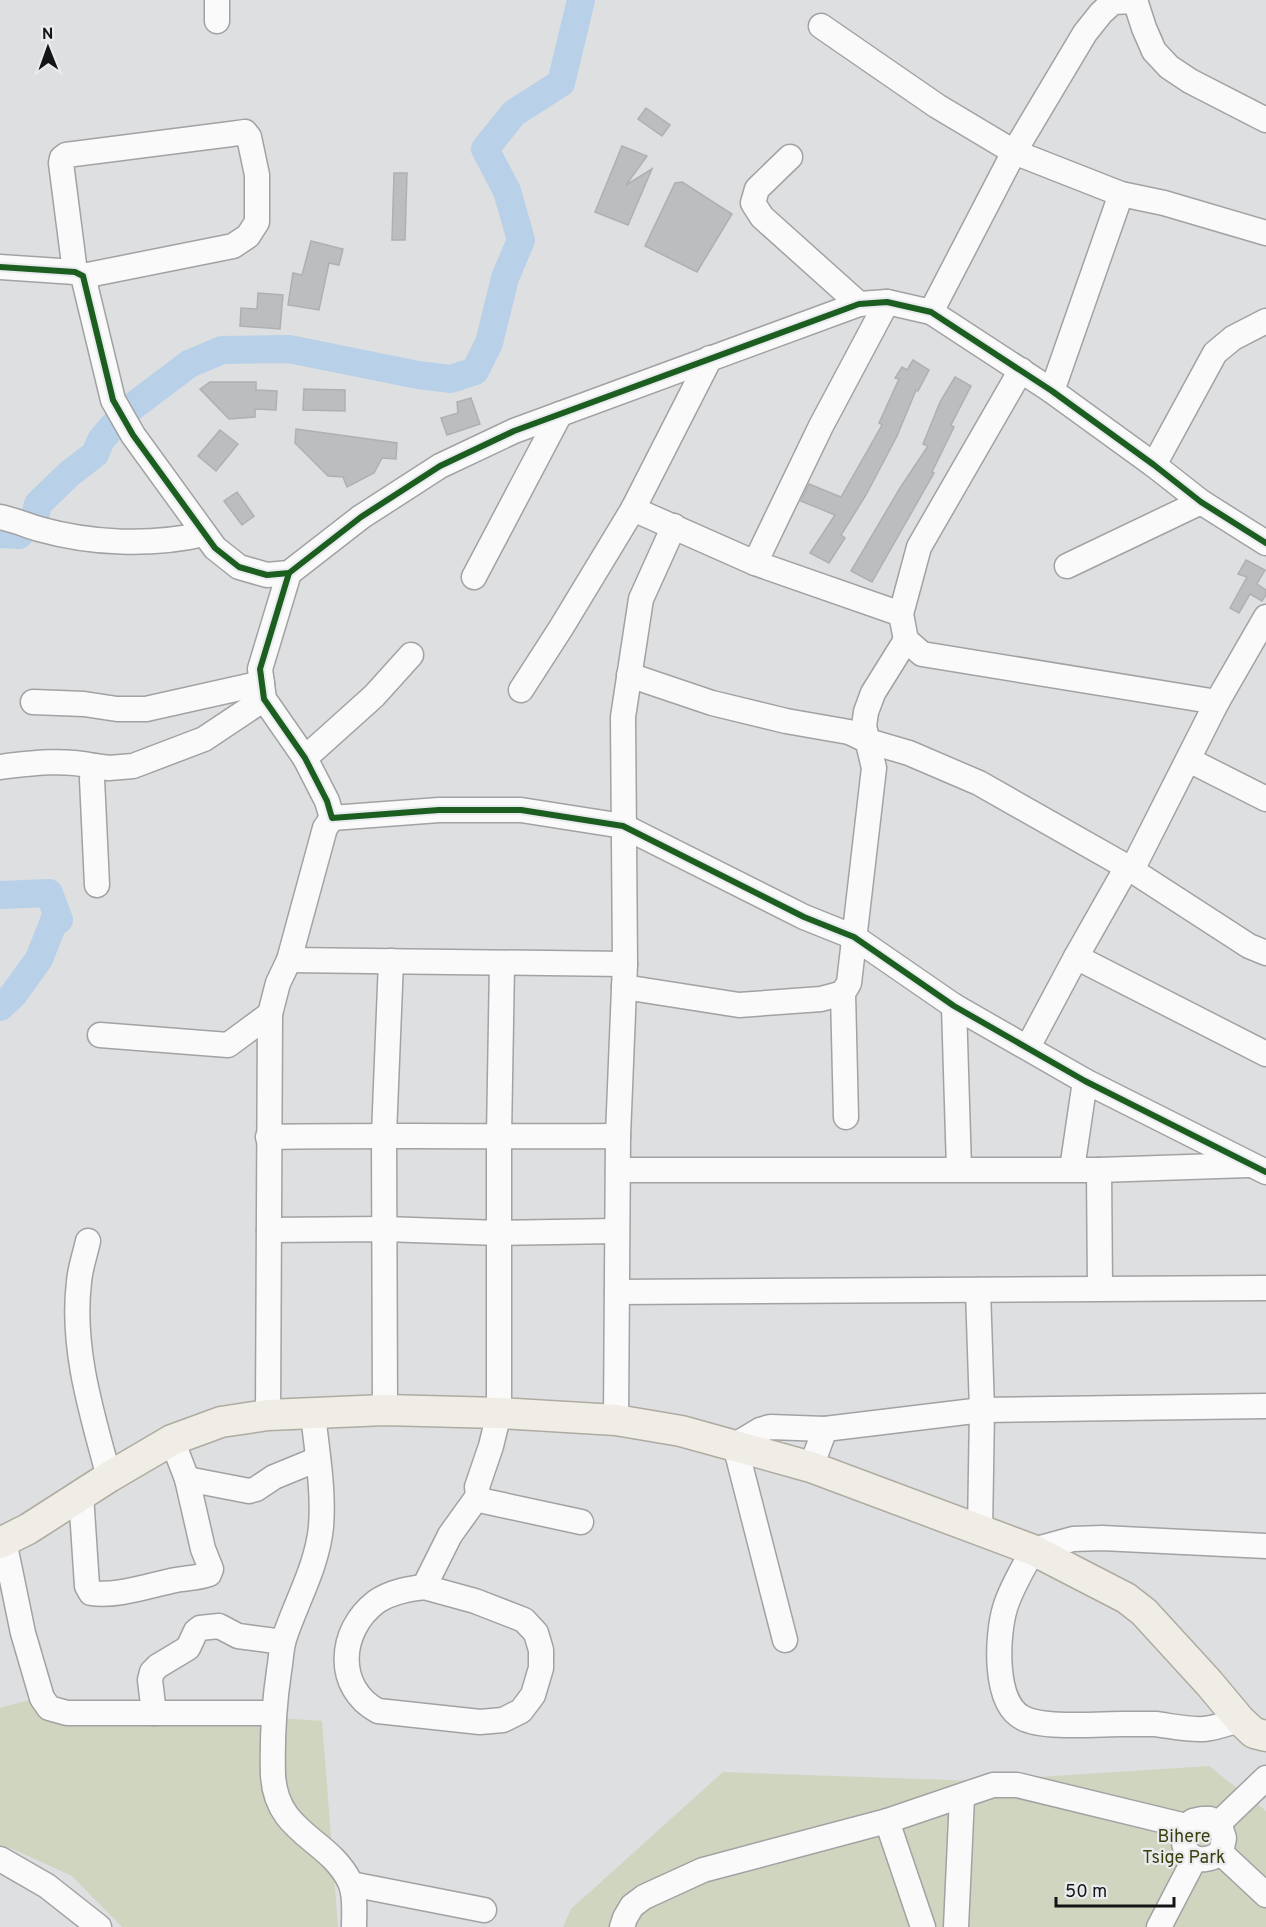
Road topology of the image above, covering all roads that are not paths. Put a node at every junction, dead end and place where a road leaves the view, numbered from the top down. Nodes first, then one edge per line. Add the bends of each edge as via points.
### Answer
1 (1123, 1) edge
2 (821, 26) dead end
3 (1266, 120) edge
4 (1014, 152) junction
5 (790, 157) dead end
6 (1121, 194) junction
7 (1266, 233) edge
8 (0, 267) edge
9 (79, 274) junction
10 (887, 302) junction
11 (859, 304) junction
12 (931, 312) junction
13 (1266, 321) edge
14 (710, 358) junction
15 (1021, 370) junction
16 (1052, 391) junction
17 (560, 414) junction
18 (1154, 465) junction
19 (1201, 502) junction
20 (633, 509) junction
21 (19, 522) edge
22 (674, 526) junction
23 (204, 534) junction
24 (1266, 543) edge
25 (755, 563) junction
26 (1067, 566) dead end
27 (289, 573) junction
28 (474, 577) dead end
29 (901, 614) junction
30 (1266, 617) edge
31 (906, 640) junction
32 (411, 654) dead end
33 (629, 675) junction
34 (521, 690) dead end
35 (263, 691) junction
36 (33, 702) dead end
37 (1217, 702) junction
38 (868, 741) junction
39 (305, 758) junction
40 (1189, 760) junction
41 (94, 766) junction
42 (0, 767) edge
43 (1266, 799) edge
44 (332, 818) junction
45 (623, 826) junction
46 (1127, 867) junction
47 (97, 885) dead end
48 (854, 937) junction
49 (1266, 953) edge
50 (1076, 957) junction
51 (289, 960) junction
52 (391, 961) junction
53 (502, 964) junction
54 (624, 976) junction
55 (843, 993) junction
56 (954, 1006) junction
57 (270, 1014) junction
58 (100, 1035) dead end
59 (1028, 1047) junction
60 (1266, 1054) edge
61 (1085, 1081) junction
62 (846, 1117) dead end
63 (384, 1135) junction
64 (618, 1136) junction
65 (268, 1137) junction
66 (499, 1137) junction
67 (959, 1169) junction
68 (1072, 1169) junction
69 (1259, 1169) edge
70 (618, 1170) junction
71 (1099, 1170) junction
72 (384, 1229) junction
73 (269, 1230) junction
74 (616, 1231) junction
75 (499, 1233) junction
76 (88, 1241) dead end
77 (1100, 1288) junction
78 (1266, 1288) edge
79 (978, 1290) junction
80 (617, 1292) junction
81 (1266, 1406) edge
82 (385, 1410) junction
83 (982, 1410) junction
84 (499, 1413) junction
85 (313, 1414) junction
86 (268, 1415) junction
87 (616, 1420) junction
88 (825, 1429) junction
89 (172, 1440) junction
90 (735, 1445) junction
91 (318, 1459) junction
92 (811, 1467) junction
93 (109, 1477) junction
94 (187, 1479) junction
95 (81, 1495) junction
96 (478, 1496) junction
97 (581, 1522) dead end
98 (980, 1531) junction
99 (2, 1542) edge
100 (1266, 1546) edge
101 (1033, 1550) junction
102 (424, 1587) junction
103 (785, 1640) dead end
104 (283, 1642) junction
105 (154, 1713) junction
106 (273, 1713) junction
107 (1259, 1733) edge
108 (1266, 1778) edge
109 (962, 1797) junction
110 (887, 1821) junction
111 (1218, 1823) junction
112 (1186, 1827) junction
113 (1221, 1853) junction
114 (1194, 1858) junction
115 (0, 1859) edge
116 (351, 1884) junction
117 (1266, 1895) edge
118 (484, 1910) dead end
119 (99, 1927) edge
120 (354, 1927) edge
121 (622, 1927) edge
122 (924, 1927) edge
123 (956, 1927) edge
124 (1159, 1927) edge

1 - 3 street via 1154,51 1169,67
1 - 4 street via 1101,13 1085,33
2 - 4 street via 937,106
4 - 6 street
4 - 12 street
5 - 11 street via 757,189 753,203 762,217
6 - 7 street
6 - 16 street
8 - 9 street
9 - 9 street via 62,158 245,132 249,136 257,175 257,222 248,236 233,246
9 - 23 street via 113,400 133,435
10 - 11 street
10 - 12 street
10 - 25 street
11 - 14 street
12 - 15 street
13 - 18 street via 1233,338 1215,354
14 - 17 street
14 - 20 street
15 - 16 street
15 - 29 street via 919,547
16 - 18 street
17 - 27 street via 440,466
17 - 28 street
18 - 19 street
19 - 24 street
19 - 26 street
20 - 22 street
20 - 34 street
21 - 23 street via 103,540 157,541
22 - 25 street
22 - 33 street via 641,599
23 - 27 street via 239,567 267,575
25 - 29 street
27 - 35 street via 260,669
29 - 31 street
30 - 37 street
31 - 37 street via 922,654
31 - 38 street via 873,693 864,726
32 - 39 street via 374,696
33 - 38 street via 712,703 849,732
33 - 45 street via 623,717
35 - 36 street via 146,709
35 - 39 street
35 - 41 street via 204,739 133,766
37 - 40 street
38 - 46 street via 909,753 978,783
38 - 48 street via 874,768
39 - 44 street
40 - 43 street
40 - 46 street via 1136,862
41 - 42 street via 43,762
41 - 47 street
44 - 45 street via 439,810 521,810
44 - 51 street via 325,828
45 - 48 street via 804,917
45 - 54 street
46 - 49 street
46 - 50 street
48 - 55 street via 849,983
48 - 56 street
50 - 59 street
50 - 60 street
51 - 52 street
51 - 57 street
52 - 53 street
52 - 63 street
53 - 54 street
53 - 66 street
54 - 55 street via 739,1005 821,999
54 - 64 street
55 - 62 street
56 - 59 street
56 - 67 street
57 - 58 street via 228,1045
57 - 65 street
59 - 61 street
61 - 68 street
61 - 69 street
63 - 65 street
63 - 66 street
63 - 72 street
64 - 66 street
64 - 70 street
65 - 73 street
66 - 75 street
67 - 68 street
67 - 70 street
68 - 71 street
69 - 71 street
70 - 74 street
71 - 77 street
72 - 73 street
72 - 75 street
72 - 82 street
73 - 86 street
74 - 75 street
74 - 80 street
75 - 84 street
76 - 93 street via 79,1281 80,1356
77 - 78 street
77 - 79 street
79 - 80 street
79 - 83 street
80 - 87 street
81 - 83 street
82 - 84 main road
82 - 85 main road
83 - 88 street
83 - 98 street
84 - 87 main road
84 - 96 street via 477,1487
85 - 86 main road
85 - 91 street
86 - 89 main road via 221,1422
87 - 90 main road
88 - 90 street via 771,1427
88 - 92 street
89 - 93 main road
89 - 94 street
90 - 92 main road
90 - 103 street
91 - 94 street via 249,1491
91 - 104 street via 321,1528 315,1560
92 - 98 main road
93 - 95 main road
94 - 95 street via 211,1572 199,1578 145,1588 95,1594 88,1590
95 - 99 main road
96 - 97 street via 484,1502
96 - 102 street via 450,1535
98 - 101 main road
99 - 105 street via 23,1633 42,1698 49,1708 67,1713
100 - 101 street via 1102,1538 1073,1539
101 - 107 main road via 1126,1598 1144,1612
101 - 107 street via 1004,1610 999,1649 1003,1689 1015,1713 1037,1722 1154,1724
102 - 102 street via 524,1620 536,1633 541,1668 533,1695 521,1712 503,1720 480,1722 378,1711 352,1687 346,1665 349,1642 359,1619 376,1602 399,1590
104 - 105 street via 238,1636 219,1626 200,1628 188,1648 152,1672
104 - 106 street
105 - 106 street
106 - 116 street via 273,1777 278,1800 286,1817 339,1865
108 - 111 street
109 - 110 street
109 - 112 street via 993,1785 1017,1785
109 - 123 street
110 - 121 street via 703,1870 644,1897 632,1906
110 - 122 street
111 - 112 street via 1202,1819
111 - 113 street via 1224,1838
112 - 114 street via 1183,1844
113 - 114 street via 1209,1859
113 - 117 street
114 - 124 street
115 - 119 street via 47,1886
116 - 118 street
116 - 120 street

